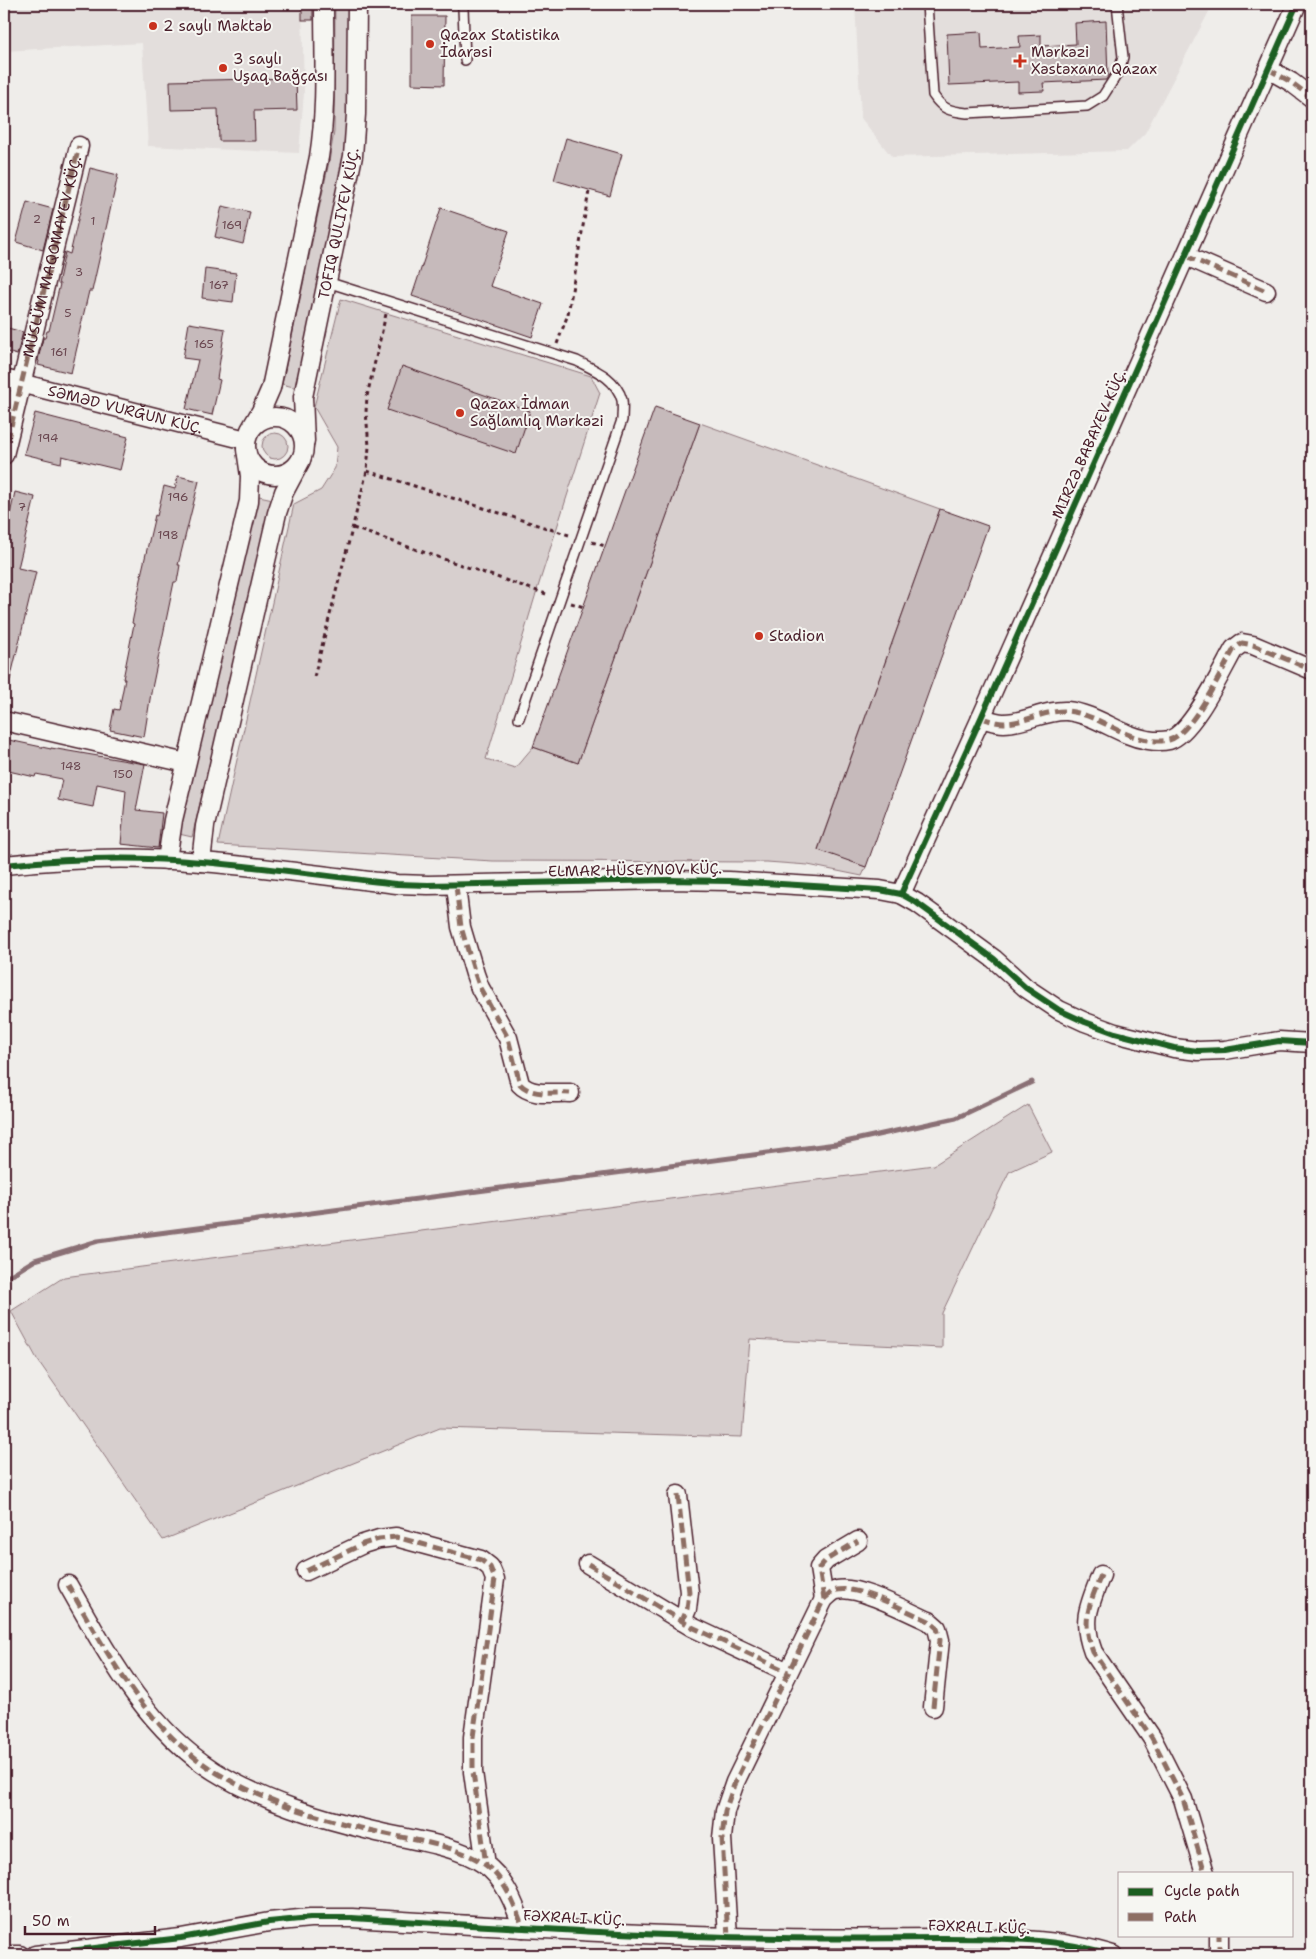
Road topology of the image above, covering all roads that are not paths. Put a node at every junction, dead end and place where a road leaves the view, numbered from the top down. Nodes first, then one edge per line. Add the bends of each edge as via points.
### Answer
1 (324, 4) edge
2 (357, 4) edge
3 (461, 4) edge
4 (927, 4) edge
5 (1118, 4) edge
6 (1297, 4) edge
7 (465, 60) dead end
8 (1268, 69) junction
9 (1312, 98) edge
10 (79, 146) dead end
11 (1186, 256) junction
12 (327, 282) junction
13 (1266, 291) dead end
14 (12, 381) edge
15 (247, 440) junction
16 (305, 441) junction
17 (4, 455) edge
18 (301, 460) junction
19 (1312, 670) edge
20 (519, 718) dead end
21 (982, 718) junction
22 (4, 721) edge
23 (186, 763) junction
24 (166, 860) junction
25 (201, 862) junction
26 (4, 864) edge
27 (456, 886) junction
28 (901, 894) junction
29 (1312, 1043) edge
30 (570, 1093) dead end
31 (678, 1495) dead end
32 (858, 1542) dead end
33 (588, 1564) dead end
34 (306, 1571) dead end
35 (1101, 1575) dead end
36 (68, 1585) dead end
37 (824, 1599) junction
38 (682, 1621) junction
39 (788, 1672) junction
40 (933, 1707) dead end
41 (486, 1865) junction
42 (1205, 1872) edge
43 (523, 1928) junction
44 (1220, 1936) edge
45 (728, 1937) junction
46 (4, 1955) edge
47 (20, 1955) edge
48 (35, 1955) edge
49 (1113, 1955) edge
50 (1218, 1955) edge

1 - 15 street, TOFIQ QULIYEV KÜÇ. via 323,117 319,157 271,388
2 - 12 street, TOFIQ QULIYEV KÜÇ. via 353,156
3 - 7 lane
4 - 5 lane via 933,95 940,106 967,113 1087,106 1103,96 1119,71 1123,57
6 - 8 street, MIRZƏ BABAYEV KÜÇ.
8 - 9 street
8 - 11 street, MIRZƏ BABAYEV KÜÇ.
10 - 14 street, MÜSLÜM MAQOMAYEV KÜÇ.
11 - 13 street
11 - 21 street, MIRZƏ BABAYEV KÜÇ.
12 - 16 street, TOFIQ QULIYEV KÜÇ. via 303,397
12 - 20 lane via 577,361 600,372 615,385 622,400 622,420
14 - 15 street, SƏMƏD VURĞUN KÜÇ.
14 - 17 street, MÜSLÜM MAQOMAYEV KÜÇ.
15 - 16 street via 257,423 276,416 295,424
15 - 18 street via 248,458 261,472 270,475 288,473
15 - 23 street via 249,501
16 - 18 street, TOFIQ QULIYEV KÜÇ.
18 - 25 street, TOFIQ QULIYEV KÜÇ. via 277,513 205,826
19 - 21 street via 1242,643 1234,649 1194,719 1169,740 1147,740 1068,711 1002,723
21 - 28 street, MIRZƏ BABAYEV KÜÇ.
22 - 23 street
23 - 24 street
24 - 25 street, ELMAR HÜSEYNOV KÜÇ.
24 - 26 street, ELMAR HÜSEYNOV KÜÇ. via 44,860
25 - 27 street, ELMAR HÜSEYNOV KÜÇ. via 397,884
27 - 28 street, ELMAR HÜSEYNOV KÜÇ. via 729,881
27 - 30 street via 460,920 475,974 508,1038 520,1084 532,1092
28 - 29 street, ELMAR HÜSEYNOV KÜÇ. via 960,934 1026,988 1059,1010 1107,1030 1198,1051 1279,1042
31 - 38 street via 689,1592
32 - 37 street via 826,1560 819,1568
33 - 38 street
34 - 41 street via 363,1544 396,1537 481,1560 490,1567 495,1579 473,1737 473,1772
35 - 42 street via 1088,1609 1088,1638 1093,1652 1152,1738 1182,1799
36 - 41 street via 120,1674 143,1704 193,1756 215,1771 303,1812 467,1854
37 - 39 street
37 - 40 street via 834,1590 854,1590 929,1621 937,1628 940,1640
38 - 39 street
39 - 45 street via 734,1782 725,1811 722,1838
41 - 43 street via 514,1903
43 - 45 street
43 - 48 street via 310,1918
44 - 50 street
45 - 49 street via 989,1938 1045,1942
46 - 47 street

